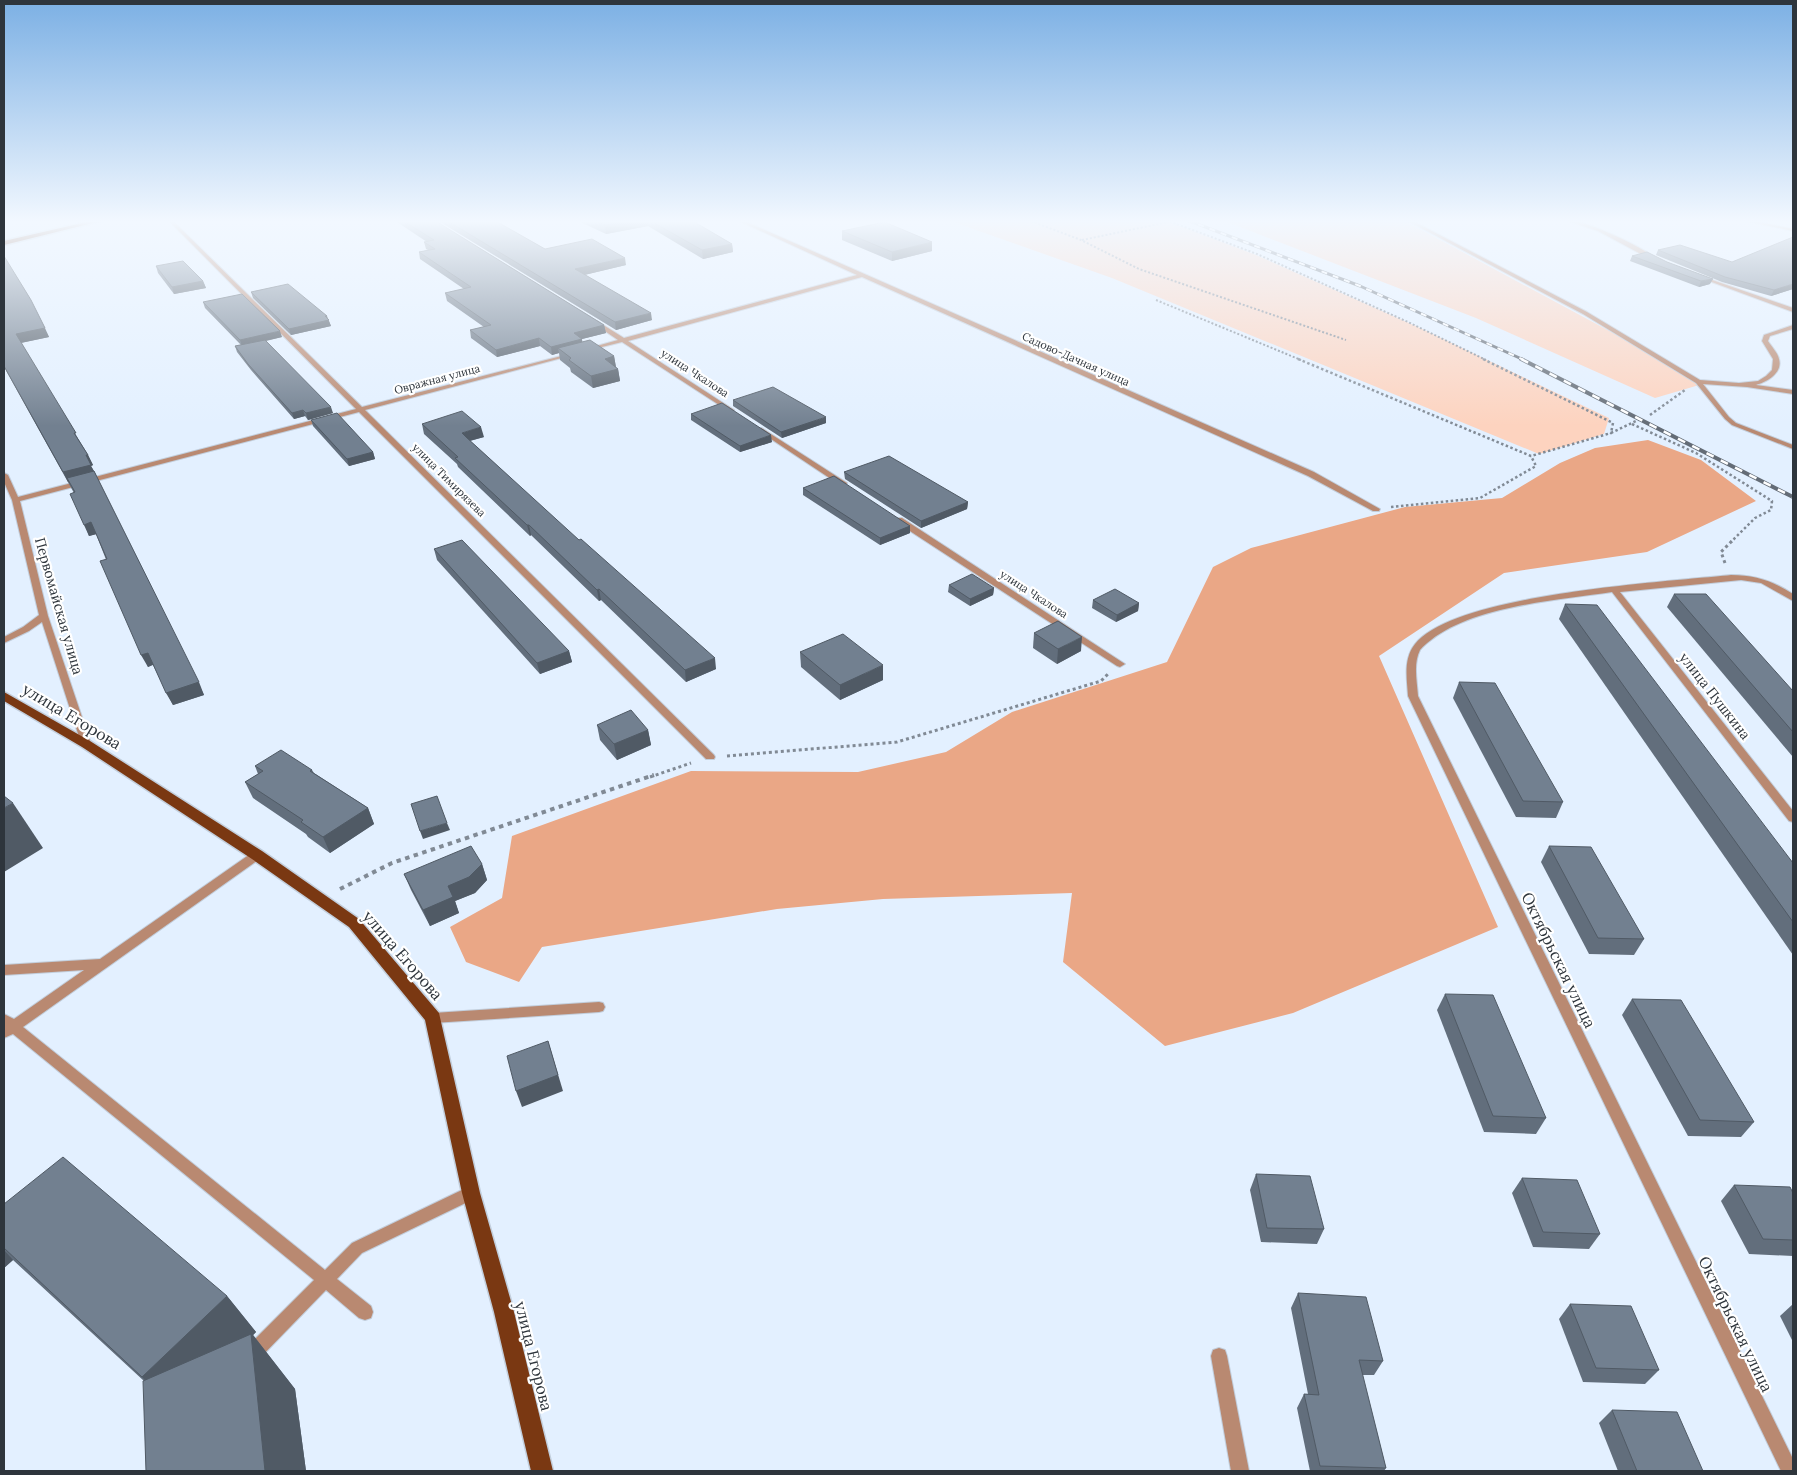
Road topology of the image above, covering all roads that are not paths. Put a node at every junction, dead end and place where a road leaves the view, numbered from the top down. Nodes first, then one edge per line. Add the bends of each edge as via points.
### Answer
1 (240, 289) edge
2 (811, 289) edge
3 (893, 289) edge
4 (1538, 289) edge
5 (1734, 289) edge
6 (1793, 310) edge
7 (590, 319) edge
8 (1793, 327) edge
9 (624, 340) junction
10 (1698, 382) junction
11 (1749, 386) junction
12 (1793, 392) edge
13 (362, 410) junction
14 (740, 416) edge
15 (756, 426) edge
16 (1793, 447) edge
17 (4, 475) edge
18 (847, 486) edge
19 (16, 500) junction
20 (1376, 509) road end
21 (888, 513) edge
22 (1615, 591) junction
23 (1793, 598) edge
24 (44, 616) junction
25 (4, 640) edge
26 (1120, 664) road end
27 (4, 696) edge
28 (86, 744) junction
29 (710, 757) road end
30 (1793, 818) edge
31 (257, 855) junction
32 (102, 964) junction
33 (4, 970) edge
34 (599, 1007) dead end
35 (433, 1018) junction
36 (7, 1026) edge
37 (470, 1193) junction
38 (325, 1280) junction
39 (365, 1312) dead end
40 (1219, 1356) dead end
41 (237, 1368) edge
42 (542, 1471) edge
43 (1240, 1471) edge
44 (1790, 1471) edge

1 - 13 street, улица Тимирязева
2 - 9 street, Овражная улица
3 - 20 street, Садово-Дачная улица via 1311,474
4 - 10 street
5 - 6 street
7 - 9 street, улица Чкалова
8 - 11 street via 1767,335 1765,341 1776,359 1775,371
9 - 13 street, Овражная улица
9 - 14 street, улица Чкалова
10 - 11 street
10 - 16 street via 1734,424
11 - 12 street
13 - 19 street, Овражная улица
13 - 29 street, улица Тимирязева
15 - 18 street
17 - 19 street, Первомайская улица
19 - 24 street, Первомайская улица
21 - 26 street, улица Чкалова
22 - 23 street, Октябрьская улица via 1752,577
22 - 30 street, улица Пушкина
22 - 44 street, Октябрьская улица via 1538,599 1437,629 1418,645 1410,668 1413,696
24 - 25 street via 26,630
24 - 28 street, Первомайская улица
27 - 28 main road, улица Егорова
28 - 31 main road, улица Егорова
31 - 32 street
31 - 35 main road, улица Егорова via 354,923
32 - 33 street
32 - 36 street
34 - 35 street
35 - 37 main road, улица Егорова
36 - 38 street
37 - 38 street via 357,1248
37 - 42 main road, улица Егорова via 504,1312
38 - 39 street
38 - 41 street
40 - 43 street

